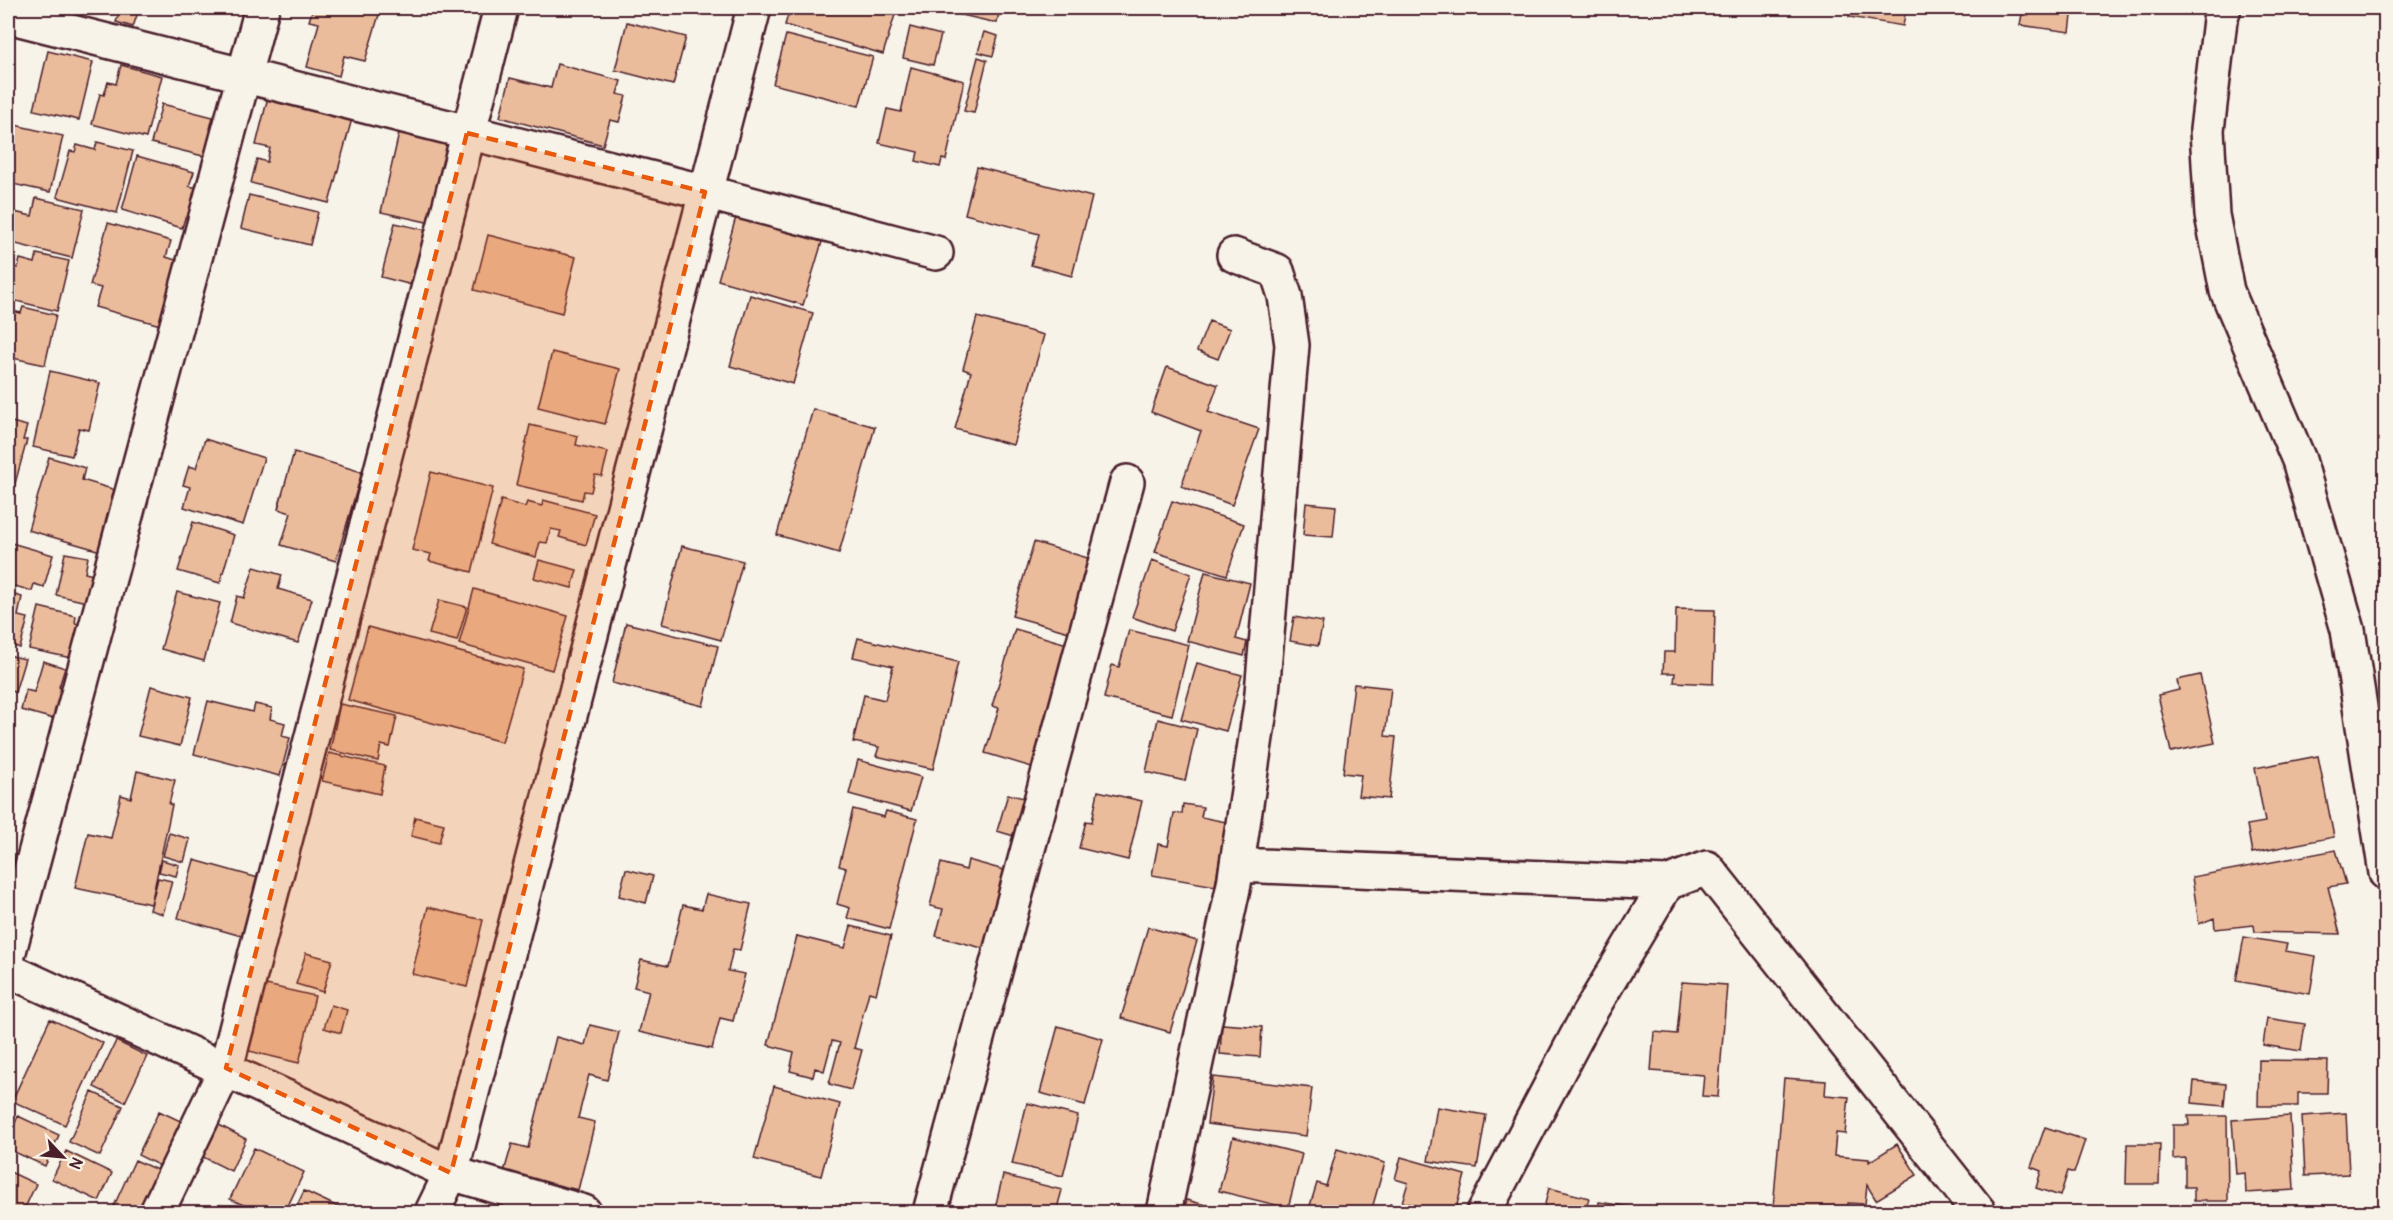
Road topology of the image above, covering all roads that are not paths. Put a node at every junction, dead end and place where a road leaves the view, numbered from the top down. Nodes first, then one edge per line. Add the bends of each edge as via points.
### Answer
1 (262, 8) edge
2 (501, 8) edge
3 (754, 8) edge
4 (2224, 8) edge
5 (8, 16) edge
6 (244, 76) junction
7 (467, 133) junction
8 (705, 192) junction
9 (936, 253) dead end
10 (1234, 255) dead end
11 (1127, 482) dead end
12 (1237, 865) junction
13 (2385, 873) edge
14 (1667, 884) junction
15 (8, 955) edge
16 (8, 970) edge
17 (226, 1068) junction
18 (451, 1173) junction
19 (157, 1212) edge
20 (432, 1212) edge
21 (584, 1212) edge
22 (930, 1212) edge
23 (1164, 1212) edge
24 (1484, 1212) edge
25 (1979, 1212) edge

1 - 6 street
2 - 7 street
3 - 8 street
4 - 13 street via 2207,130 2212,215 2228,291 2299,460 2348,630
5 - 6 street
6 - 7 street
6 - 15 street
7 - 8 street
7 - 17 street
8 - 9 street
8 - 18 street
10 - 12 street via 1277,271 1292,345 1260,704
11 - 22 street
12 - 14 street
12 - 23 street
14 - 24 street via 1587,1017
14 - 25 street via 1707,868
16 - 17 street
17 - 18 street
17 - 19 street
18 - 20 street
18 - 21 street

